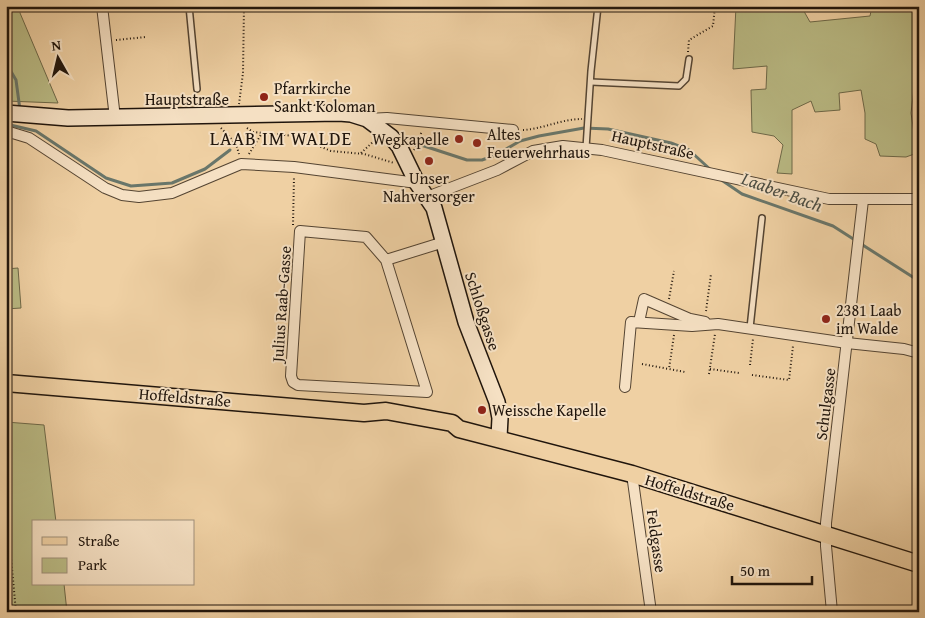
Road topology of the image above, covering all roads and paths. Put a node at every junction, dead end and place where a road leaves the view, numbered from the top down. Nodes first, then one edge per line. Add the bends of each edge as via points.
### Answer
1 (102, 6) edge
2 (189, 6) edge
3 (244, 6) edge
4 (598, 6) edge
5 (715, 6) edge
6 (146, 36) dead end
7 (106, 41) junction
8 (689, 60) joint
9 (591, 82) junction
10 (197, 89) dead end
11 (6, 113) edge
12 (202, 113) junction
13 (238, 116) junction
14 (115, 118) junction
15 (367, 119) junction
16 (589, 122) junction
17 (513, 130) joint
18 (6, 131) edge
19 (253, 132) dead end
20 (262, 133) junction
21 (387, 133) junction
22 (418, 135) dead end
23 (586, 148) junction
24 (360, 154) junction
25 (409, 157) junction
26 (244, 164) junction
27 (294, 167) junction
28 (417, 182) junction
29 (427, 196) junction
30 (919, 199) edge
31 (863, 200) junction
32 (762, 218) dead end
33 (300, 231) junction
34 (444, 242) junction
35 (386, 260) junction
36 (674, 271) dead end
37 (711, 274) dead end
38 (668, 309) junction
39 (639, 322) junction
40 (705, 322) junction
41 (717, 324) junction
42 (675, 325) junction
43 (752, 329) junction
44 (794, 336) junction
45 (847, 343) junction
46 (919, 353) edge
47 (642, 364) dead end
48 (750, 365) dead end
49 (669, 369) junction
50 (710, 369) junction
51 (685, 372) dead end
52 (739, 373) dead end
53 (709, 374) dead end
54 (752, 375) dead end
55 (6, 382) edge
56 (625, 387) dead end
57 (499, 437) junction
58 (632, 474) junction
59 (6, 504) edge
60 (826, 534) junction
61 (919, 564) edge
62 (16, 612) edge
63 (651, 612) edge
64 (832, 612) edge

1 - 7 street
2 - 10 lane
3 - 13 path via 243,74
4 - 9 lane
5 - 8 path via 713,26 689,40
6 - 7 path
7 - 14 street
8 - 9 lane via 686,79 679,86
9 - 16 lane
11 - 14 street, Hauptstraße
12 - 13 street, Hauptstraße
12 - 14 street, Hauptstraße
12 - 26 path via 236,144
13 - 15 street, Hauptstraße via 351,114
15 - 17 street, Hauptstraße
15 - 21 street, Hauptstraße
16 - 17 path via 569,120 537,130
16 - 23 lane
18 - 26 street via 29,138 105,188 122,195 172,193
19 - 20 path
20 - 24 path via 295,136 331,151
20 - 26 path
21 - 24 path
21 - 25 street, Hauptstraße
22 - 25 path
23 - 29 street, Hauptstraße via 562,146 540,149 490,173
23 - 31 street, Hauptstraße via 829,199
24 - 25 path
25 - 28 street, Hauptstraße
26 - 27 street
27 - 28 street
27 - 33 path via 292,224
28 - 29 street, Hauptstraße
29 - 34 street, Schloßgasse
30 - 31 street, Hauptstraße
31 - 45 street, Schulgasse
32 - 43 lane
33 - 35 street, Julius Raab-Gasse via 366,237
33 - 35 street, Julius Raab-Gasse via 291,376 298,386 427,392
34 - 35 street
34 - 57 street, Schloßgasse via 466,322 497,402
36 - 38 path
37 - 40 path
38 - 39 street via 644,299
38 - 40 street
39 - 42 street
39 - 56 street via 631,322
40 - 41 street
41 - 42 street
41 - 43 street
41 - 50 path
42 - 49 path
43 - 44 street
43 - 48 path
44 - 45 street
44 - 54 path via 789,380
45 - 46 street via 904,348
45 - 60 street, Schulgasse
47 - 49 path
49 - 51 path
50 - 52 path
50 - 53 path
55 - 57 main road, Hoffeldstraße via 364,413 384,421 451,433 459,429
57 - 58 main road, Hoffeldstraße
58 - 60 main road, Hoffeldstraße
58 - 63 street, Feldgasse
59 - 62 path
60 - 61 main road, Hoffeldstraße
60 - 64 street, Schulgasse

